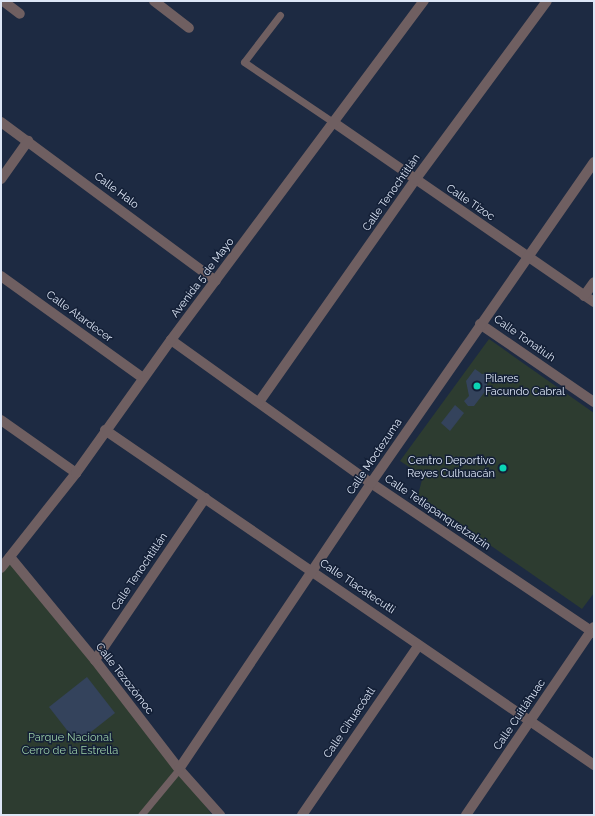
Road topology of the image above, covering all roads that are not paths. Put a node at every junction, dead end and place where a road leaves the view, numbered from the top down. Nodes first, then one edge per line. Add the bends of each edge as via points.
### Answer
1 (3, 1) edge
2 (154, 1) edge
3 (424, 1) edge
4 (547, 1) edge
5 (20, 14) dead end
6 (280, 15) dead end
7 (189, 28) dead end
8 (1, 122) edge
9 (333, 122) junction
10 (28, 141) junction
11 (594, 162) edge
12 (1, 179) edge
13 (415, 180) junction
14 (528, 257) junction
15 (1, 276) edge
16 (216, 280) junction
17 (594, 282) edge
18 (584, 296) junction
19 (594, 302) edge
20 (480, 324) junction
21 (171, 340) junction
22 (143, 378) junction
23 (259, 402) junction
24 (594, 402) edge
25 (1, 420) edge
26 (105, 430) junction
27 (76, 473) junction
28 (371, 483) junction
29 (205, 498) junction
30 (10, 557) junction
31 (1, 568) edge
32 (313, 572) junction
33 (593, 631) edge
34 (419, 645) junction
35 (95, 660) junction
36 (530, 722) junction
37 (594, 765) edge
38 (179, 769) junction
39 (140, 815) edge
40 (220, 815) edge
41 (302, 815) edge
42 (466, 815) edge

1 - 5 street
2 - 7 street
3 - 9 street, Avenida 5 de Mayo
4 - 13 street, Calle Tenochtitlán
6 - 9 lane via 244,62
8 - 10 street, Calle Halo
9 - 13 street, Calle Tízoc
9 - 16 street, Avenida 5 de Mayo
10 - 12 street
10 - 16 street, Calle Halo
11 - 14 street, Calle Moctezuma
13 - 14 street, Calle Tízoc
13 - 23 street, Calle Tenochtitlán
14 - 18 street, Calle Tízoc
14 - 20 street, Calle Moctezuma
15 - 22 street, Calle Atardecer
16 - 21 street, Avenida 5 de Mayo
17 - 18 street
18 - 19 street, Calle Tízoc
20 - 24 street, Calle Tonatiuh
20 - 28 street, Calle Moctezuma
21 - 22 street, Avenida 5 de Mayo
21 - 23 street, Calle Tetlepanquetzalzin
22 - 26 street, Avenida 5 de Mayo
23 - 28 street, Calle Tetlepanquetzalzin
25 - 27 street
26 - 27 street, Avenida 5 de Mayo
26 - 29 street, Calle Tlacatecutli
27 - 30 street, Avenida 5 de Mayo
28 - 32 street, Calle Moctezuma
28 - 33 street, Calle Tetlepanquetzalzin
29 - 32 street, Calle Tlacatecutli
29 - 35 street, Calle Tenochtitlán
30 - 31 street, Avenida 5 de Mayo
30 - 35 street, Calle Tezozómoc
32 - 34 street, Calle Tlacatecutli
32 - 38 street, Calle Moctezuma
33 - 36 street, Calle Cuitláhuac
34 - 36 street, Calle Tlacatecutli
34 - 41 street, Calle Cihuacóatl
35 - 38 street, Calle Tezozómoc
36 - 37 street, Calle Tlacatecutli
36 - 42 street, Calle Cuitláhuac
38 - 39 lane
38 - 40 street, Calle Tezozómoc

